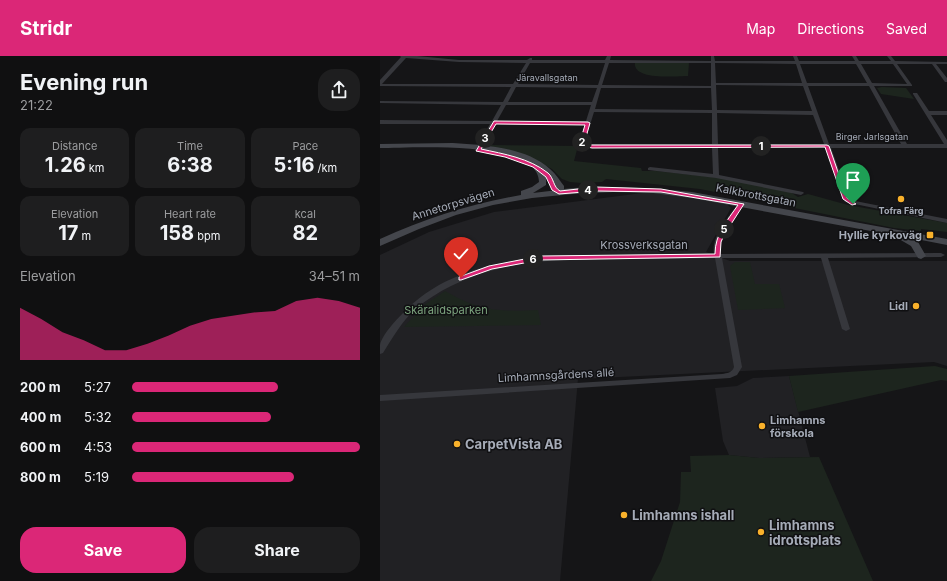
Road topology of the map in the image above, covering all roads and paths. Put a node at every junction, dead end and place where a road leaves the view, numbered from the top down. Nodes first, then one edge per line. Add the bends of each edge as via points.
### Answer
1 (402, 56) edge
2 (405, 56) edge
3 (532, 56) edge
4 (609, 56) edge
5 (795, 56) edge
6 (854, 56) edge
7 (889, 56) edge
8 (713, 59) edge
9 (529, 62) junction
10 (608, 62) junction
11 (798, 63) junction
12 (858, 63) junction
13 (894, 63) junction
14 (933, 63) junction
15 (947, 63) edge
16 (947, 81) edge
17 (380, 84) edge
18 (714, 85) junction
19 (805, 85) junction
20 (871, 85) junction
21 (515, 86) junction
22 (600, 86) junction
23 (915, 94) dead end
24 (380, 102) edge
25 (505, 104) junction
26 (594, 104) junction
27 (592, 110) junction
28 (715, 112) junction
29 (815, 113) junction
30 (927, 113) junction
31 (947, 113) edge
32 (380, 122) edge
33 (494, 123) junction
34 (588, 123) junction
35 (947, 145) edge
36 (380, 146) edge
37 (716, 146) junction
38 (827, 146) junction
39 (905, 146) junction
40 (479, 149) junction
41 (536, 166) junction
42 (650, 169) dead end
43 (553, 174) junction
44 (716, 176) junction
45 (607, 184) junction
46 (558, 190) junction
47 (801, 193) dead end
48 (519, 195) junction
49 (741, 204) junction
50 (947, 221) edge
51 (405, 231) junction
52 (892, 233) junction
53 (947, 237) edge
54 (947, 242) edge
55 (380, 244) edge
56 (824, 255) junction
57 (941, 255) dead end
58 (718, 256) junction
59 (921, 256) junction
60 (846, 329) dead end
61 (380, 351) edge
62 (380, 398) edge

1 - 2 street
2 - 9 street via 459,61
2 - 17 street
3 - 9 street
4 - 10 street
5 - 11 street
6 - 12 street
7 - 13 street
8 - 10 street
8 - 11 street
8 - 18 street
9 - 10 street
9 - 21 street
10 - 22 street
11 - 12 street
11 - 19 street
12 - 13 street
12 - 20 street
13 - 14 street
13 - 20 street, Järavallsgatan via 910,85
14 - 15 street
14 - 16 street
17 - 21 street, Järavallsgatan
18 - 19 street, Järavallsgatan
18 - 22 street, Järavallsgatan
18 - 28 street
19 - 20 street, Järavallsgatan
19 - 29 street
20 - 39 street
21 - 22 street, Järavallsgatan
21 - 25 street
22 - 26 street
23 - 30 street
24 - 25 street
25 - 26 street
25 - 33 street
26 - 27 street
27 - 28 street
27 - 34 street
28 - 29 street
28 - 37 street
29 - 38 street
30 - 31 street
30 - 35 street
32 - 33 street
33 - 34 street
33 - 40 street
34 - 37 street, Birger Jarlsgatan via 581,145
35 - 39 street, Birger Jarlsgatan
36 - 40 main road via 448,146
37 - 38 street, Birger Jarlsgatan
37 - 44 street
38 - 39 street, Birger Jarlsgatan
38 - 50 street via 847,201
40 - 41 main road
40 - 43 main road via 520,155
41 - 46 main road via 548,176
41 - 48 main road via 543,176 543,183
42 - 44 street
43 - 45 main road via 567,183
43 - 46 main road
44 - 47 street
45 - 46 main road, Kalkbrottsgatan
45 - 53 main road, Kalkbrottsgatan via 649,185 698,191 873,226
46 - 48 main road, Kalkbrottsgatan
46 - 49 main road, Kalkbrottsgatan via 661,190
46 - 51 main road, Annetorpsvägen via 473,208
48 - 51 main road, Kalkbrottsgatan via 460,209
49 - 52 main road, Kalkbrottsgatan
49 - 58 street via 721,235
51 - 55 main road, Annetorpsvägen
52 - 54 main road, Kalkbrottsgatan
52 - 59 main road via 910,240
56 - 58 street, Krossverksgatan
56 - 59 street, Krossverksgatan
56 - 60 street
57 - 59 street, Krossverksgatan
58 - 61 street, Krossverksgatan via 545,258 491,268 456,281 422,301 398,324
58 - 62 street, Limhamnsgårdens allé via 738,367 733,374 651,382

